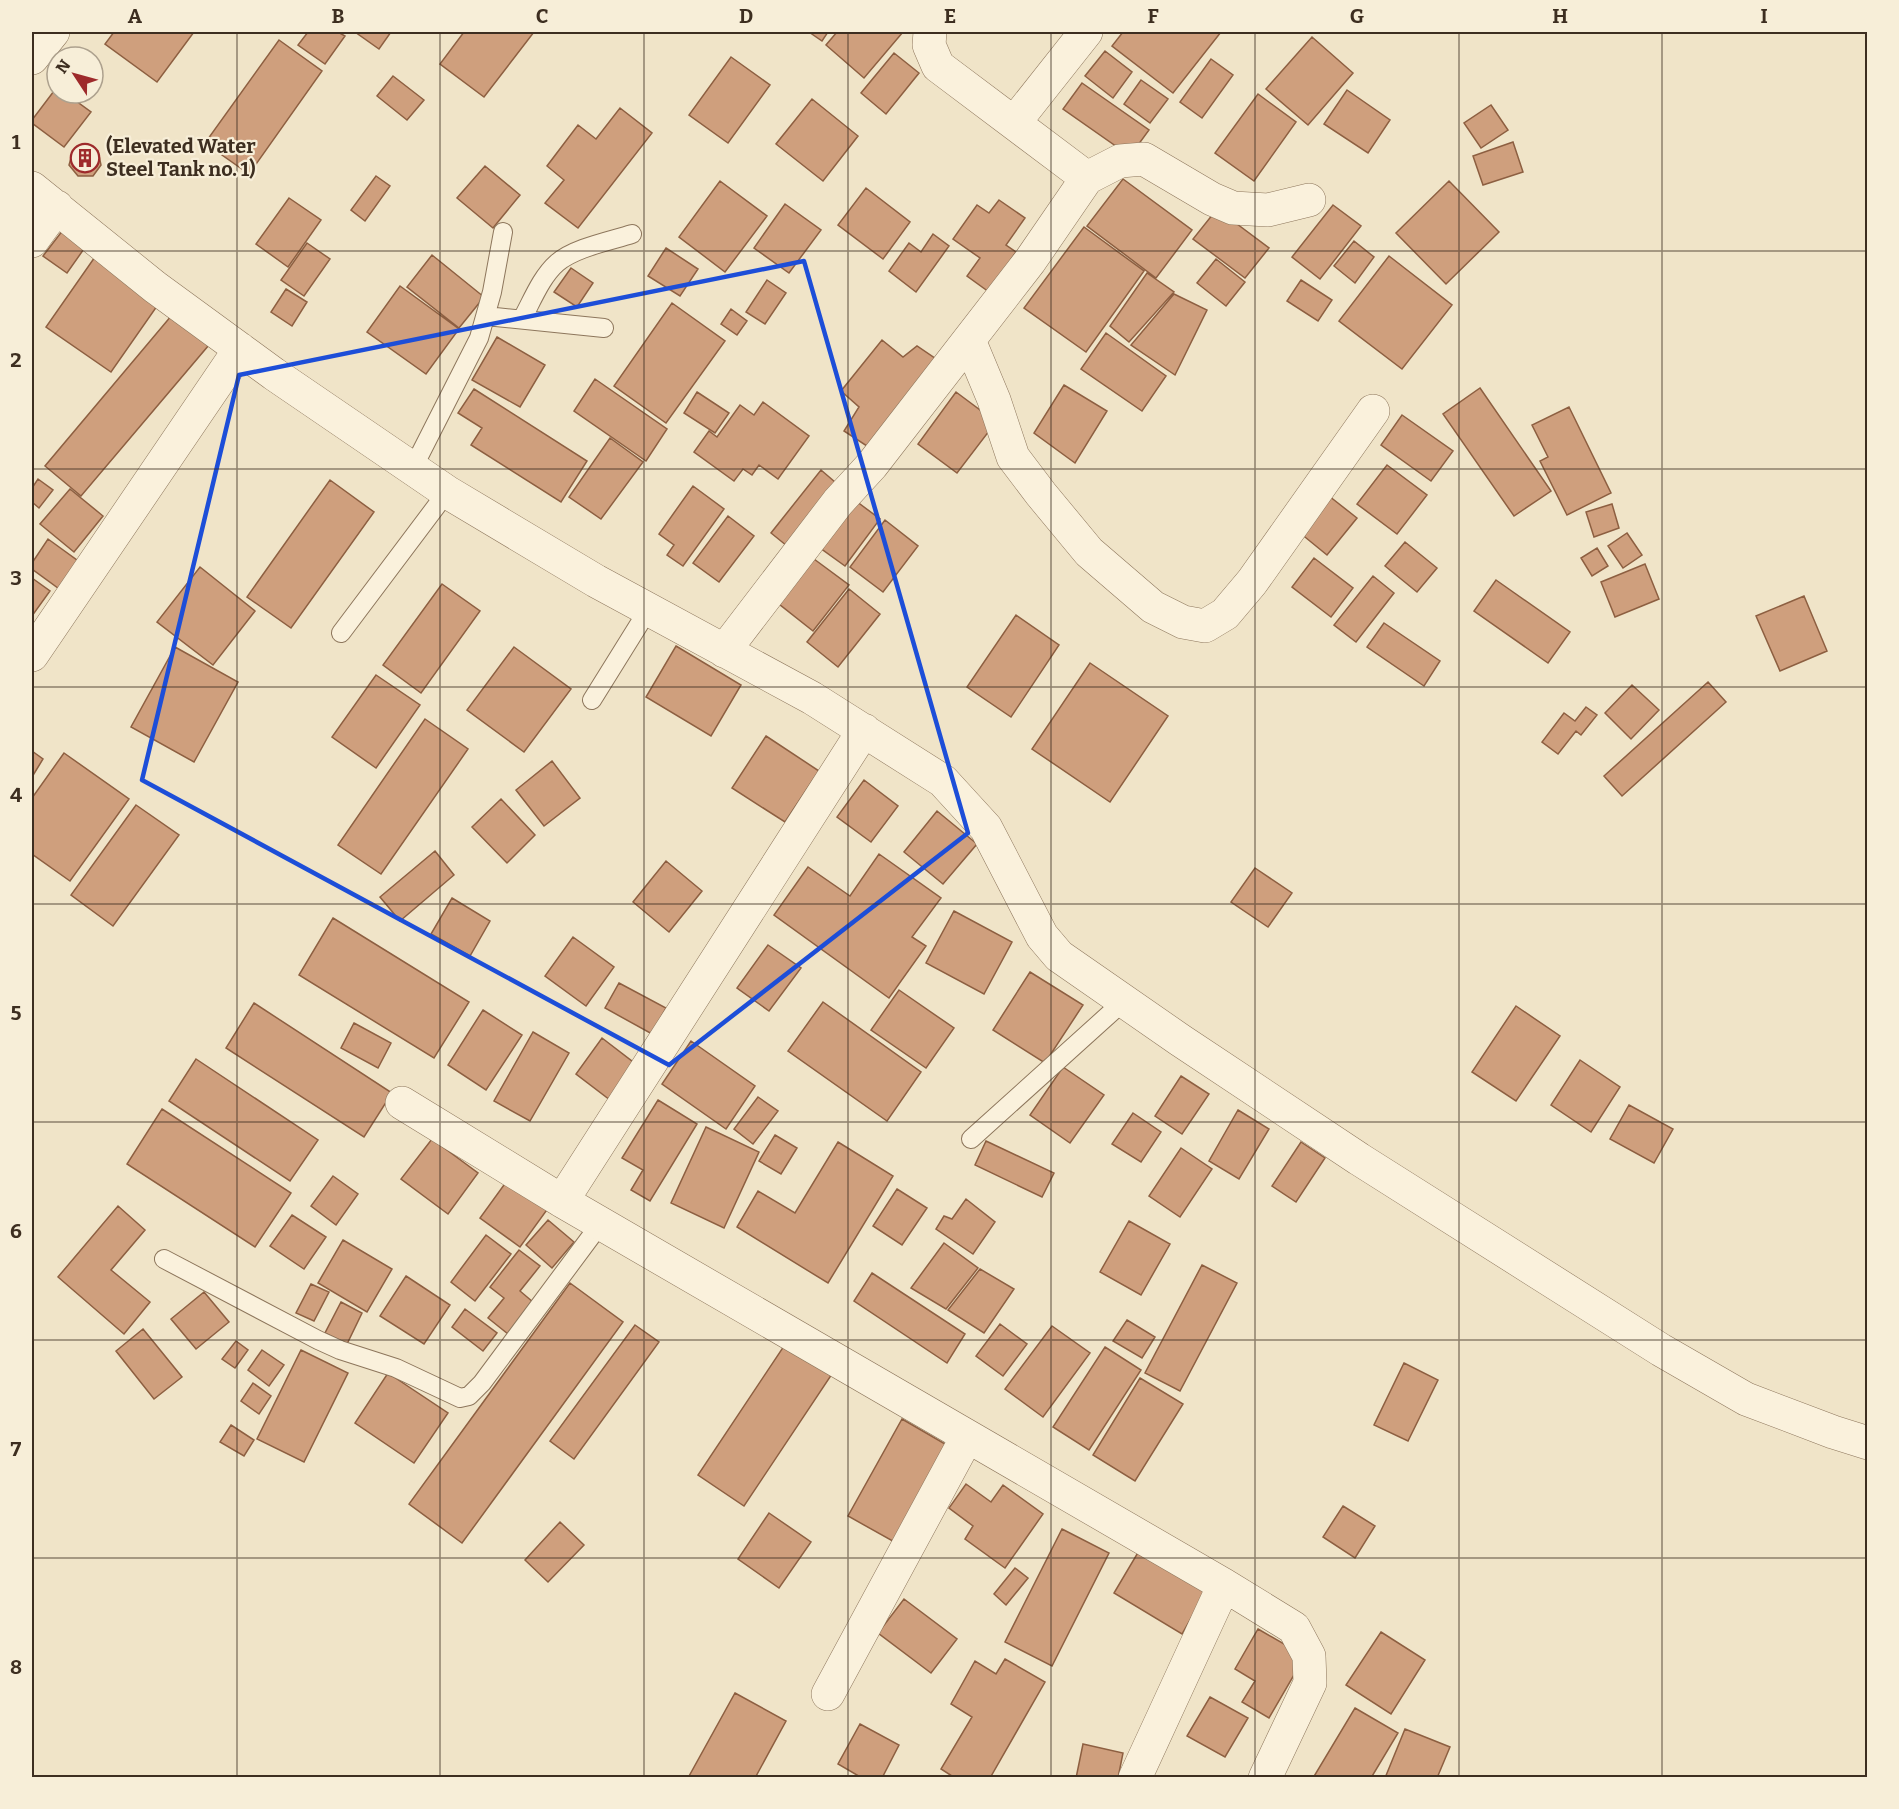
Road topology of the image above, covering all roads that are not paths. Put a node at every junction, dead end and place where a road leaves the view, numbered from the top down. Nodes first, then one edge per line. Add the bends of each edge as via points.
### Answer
1 (53, 32) edge
2 (930, 32) edge
3 (1086, 32) edge
4 (32, 58) edge
5 (1014, 123) junction
6 (1087, 178) junction
7 (32, 188) edge
8 (1309, 200) dead end
9 (57, 207) junction
10 (503, 232) dead end
11 (632, 234) dead end
12 (32, 242) edge
13 (486, 316) junction
14 (522, 319) junction
15 (604, 328) dead end
16 (969, 340) junction
17 (240, 349) junction
18 (1373, 411) dead end
19 (413, 468) junction
20 (447, 492) junction
21 (648, 610) junction
22 (341, 633) dead end
23 (724, 651) junction
24 (32, 655) edge
25 (592, 700) dead end
26 (864, 730) junction
27 (1124, 1001) junction
28 (402, 1104) dead end
29 (971, 1138) dead end
30 (562, 1201) junction
31 (601, 1223) junction
32 (164, 1259) dead end
33 (967, 1437) junction
34 (1868, 1443) edge
35 (1224, 1585) junction
36 (828, 1694) dead end
37 (1134, 1778) edge
38 (1265, 1778) edge

1 - 4 street
2 - 5 street via 929,45 938,66
3 - 5 street
5 - 6 street
6 - 8 street via 1120,161 1144,159 1233,208 1268,210
6 - 16 street
7 - 9 street
9 - 12 street
9 - 17 street via 155,287
10 - 13 lane
11 - 14 lane via 576,252 557,263
13 - 14 lane
13 - 19 lane
14 - 15 lane
16 - 18 street via 1013,457 1041,494 1089,552 1153,607 1183,622 1205,626 1225,614 1252,582
16 - 23 street
17 - 19 street
17 - 24 street
19 - 20 street
20 - 21 street
20 - 22 lane
21 - 23 street
21 - 25 lane
23 - 26 street
26 - 27 street via 943,781 986,828 1042,936 1059,956
26 - 30 street
27 - 29 lane
27 - 34 street via 1359,1159 1661,1350 1746,1399
28 - 30 street
30 - 31 street
31 - 32 lane via 483,1383 470,1396 460,1398 396,1368 325,1343
31 - 33 street
33 - 35 street
33 - 36 street
35 - 37 street
35 - 38 street via 1294,1628 1309,1656 1310,1683

